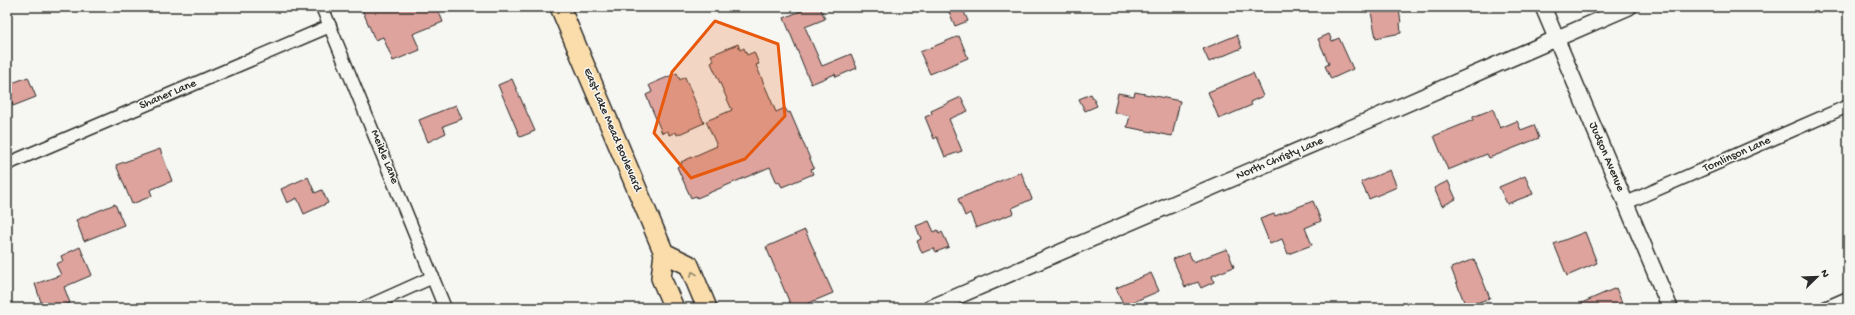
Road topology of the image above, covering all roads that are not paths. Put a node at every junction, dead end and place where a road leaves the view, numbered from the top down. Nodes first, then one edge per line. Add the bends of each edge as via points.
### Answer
1 (322, 7) edge
2 (560, 7) edge
3 (1543, 7) edge
4 (1628, 7) edge
5 (330, 26) junction
6 (1556, 38) junction
7 (1848, 106) edge
8 (7, 164) edge
9 (1626, 203) junction
10 (664, 253) junction
11 (433, 277) junction
12 (1848, 298) edge
13 (364, 308) edge
14 (445, 308) edge
15 (674, 308) edge
16 (707, 308) edge
17 (930, 308) edge
18 (1670, 308) edge
19 (1824, 308) edge

1 - 5 street, Meikle Lane
2 - 10 main road, East Lake Mead Boulevard
3 - 6 street, Judson Avenue
4 - 6 street, North Christy Lane
5 - 8 street, Shaner Lane
5 - 11 street, Meikle Lane
6 - 9 street, Judson Avenue
6 - 17 street, North Christy Lane
7 - 9 street, Tomlinson Lane
9 - 18 street, Judson Avenue
10 - 15 main road, East Lake Mead Boulevard via 661,278
16 -> 10 main road via 689,265
11 - 13 street
11 - 14 street, Meikle Lane
12 - 19 street

